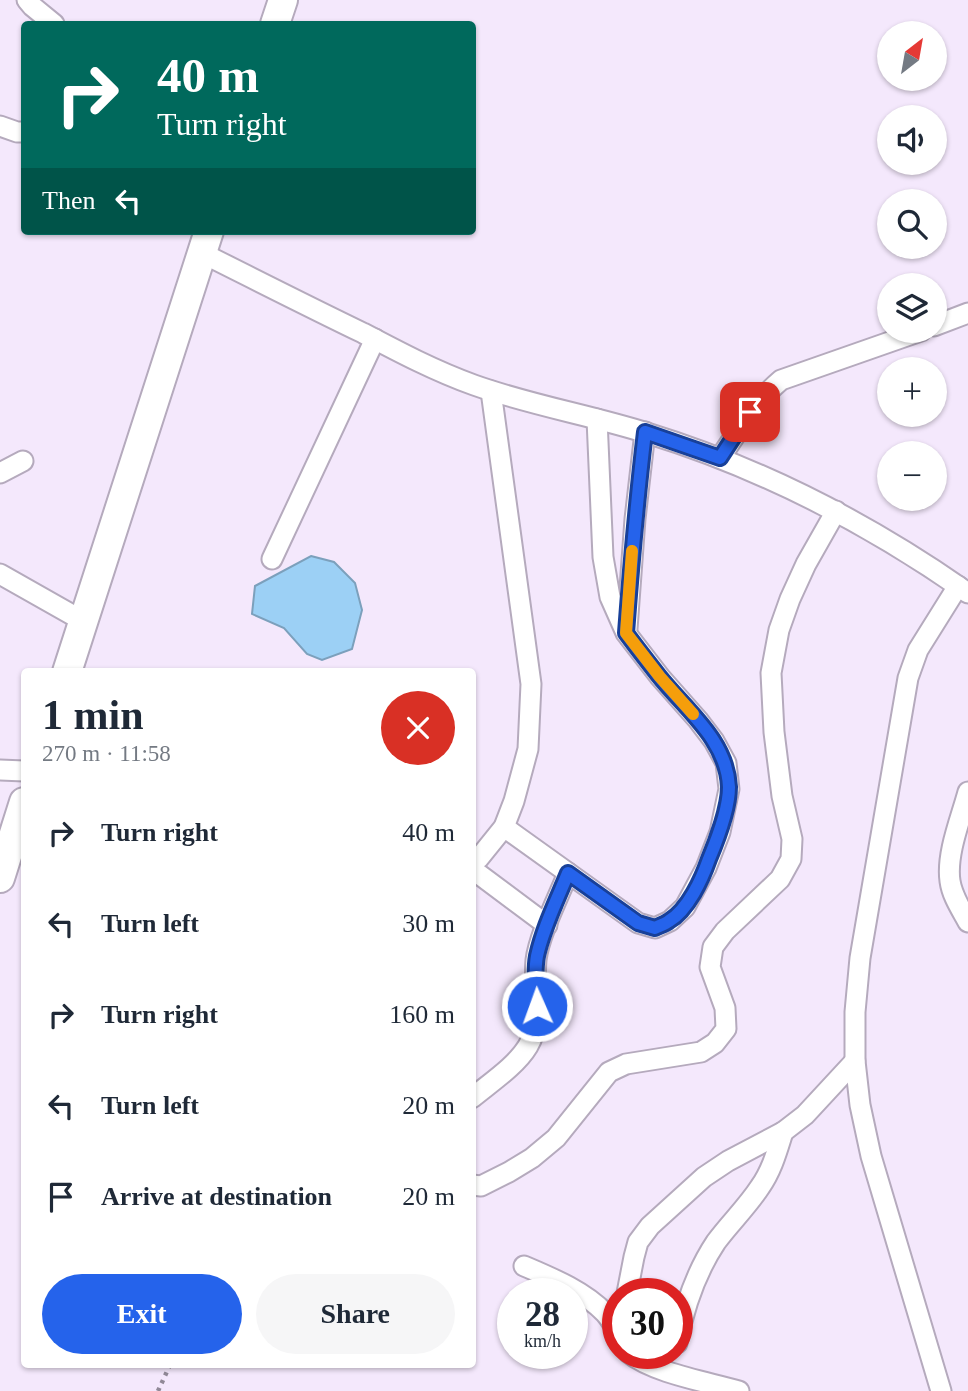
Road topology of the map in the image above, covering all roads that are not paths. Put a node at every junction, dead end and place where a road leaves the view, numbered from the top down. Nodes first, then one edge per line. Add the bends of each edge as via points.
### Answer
1 (27, 0) edge
2 (283, 0) edge
3 (50, 21) edge
4 (276, 21) edge
5 (0, 126) edge
6 (21, 132) edge
7 (206, 242) edge
8 (968, 313) edge
9 (947, 321) edge
10 (375, 340) junction
11 (887, 343) edge
12 (491, 391) junction
13 (597, 419) junction
14 (645, 432) junction
15 (720, 458) junction
16 (23, 461) dead end
17 (0, 473) edge
18 (836, 512) junction
19 (272, 559) dead end
20 (0, 574) edge
21 (963, 589) edge
22 (83, 621) junction
23 (626, 633) junction
24 (68, 668) edge
25 (0, 770) edge
26 (21, 771) edge
27 (968, 792) edge
28 (21, 812) edge
29 (504, 827) junction
30 (476, 861) edge
31 (476, 869) edge
32 (568, 873) junction
33 (0, 878) edge
34 (968, 922) edge
35 (547, 925) junction
36 (855, 1061) junction
37 (476, 1095) edge
38 (783, 1132) junction
39 (476, 1185) edge
40 (524, 1266) dead end
41 (630, 1278) edge
42 (693, 1289) edge
43 (602, 1311) edge
44 (689, 1369) edge
45 (739, 1391) edge
46 (941, 1391) edge

1 - 3 street
2 - 4 main road
5 - 6 street
7 - 10 street
7 - 22 main road
8 - 9 street
10 - 12 street
10 - 19 street
11 - 15 street via 781,380 750,412
12 - 13 street
12 - 29 street via 531,684 528,749
13 - 14 street
13 - 23 street via 603,557 610,597
14 - 15 street
14 - 23 street
15 - 18 street
16 - 17 street
18 - 21 street
18 - 39 street via 806,564 779,630 772,673 774,732 792,839 791,859 780,878 713,947 710,967 725,1008 726,1029 701,1052 626,1064 609,1072 556,1138 509,1172
20 - 22 street
21 - 36 street via 918,650 908,678 860,958
22 - 24 main road
23 - 32 street via 698,720 726,763 729,789 720,832 685,907 655,928 638,923
25 - 26 street
27 - 34 street via 951,856 950,880
28 - 33 main road
29 - 30 street
29 - 32 street
31 - 35 street
32 - 35 street
35 - 37 street via 537,958 537,1006 529,1045
36 - 38 street
36 - 46 street via 871,1156
38 - 41 street via 704,1177 650,1226 638,1242
38 - 42 street via 760,1188 715,1244
40 - 43 street
44 - 45 street

